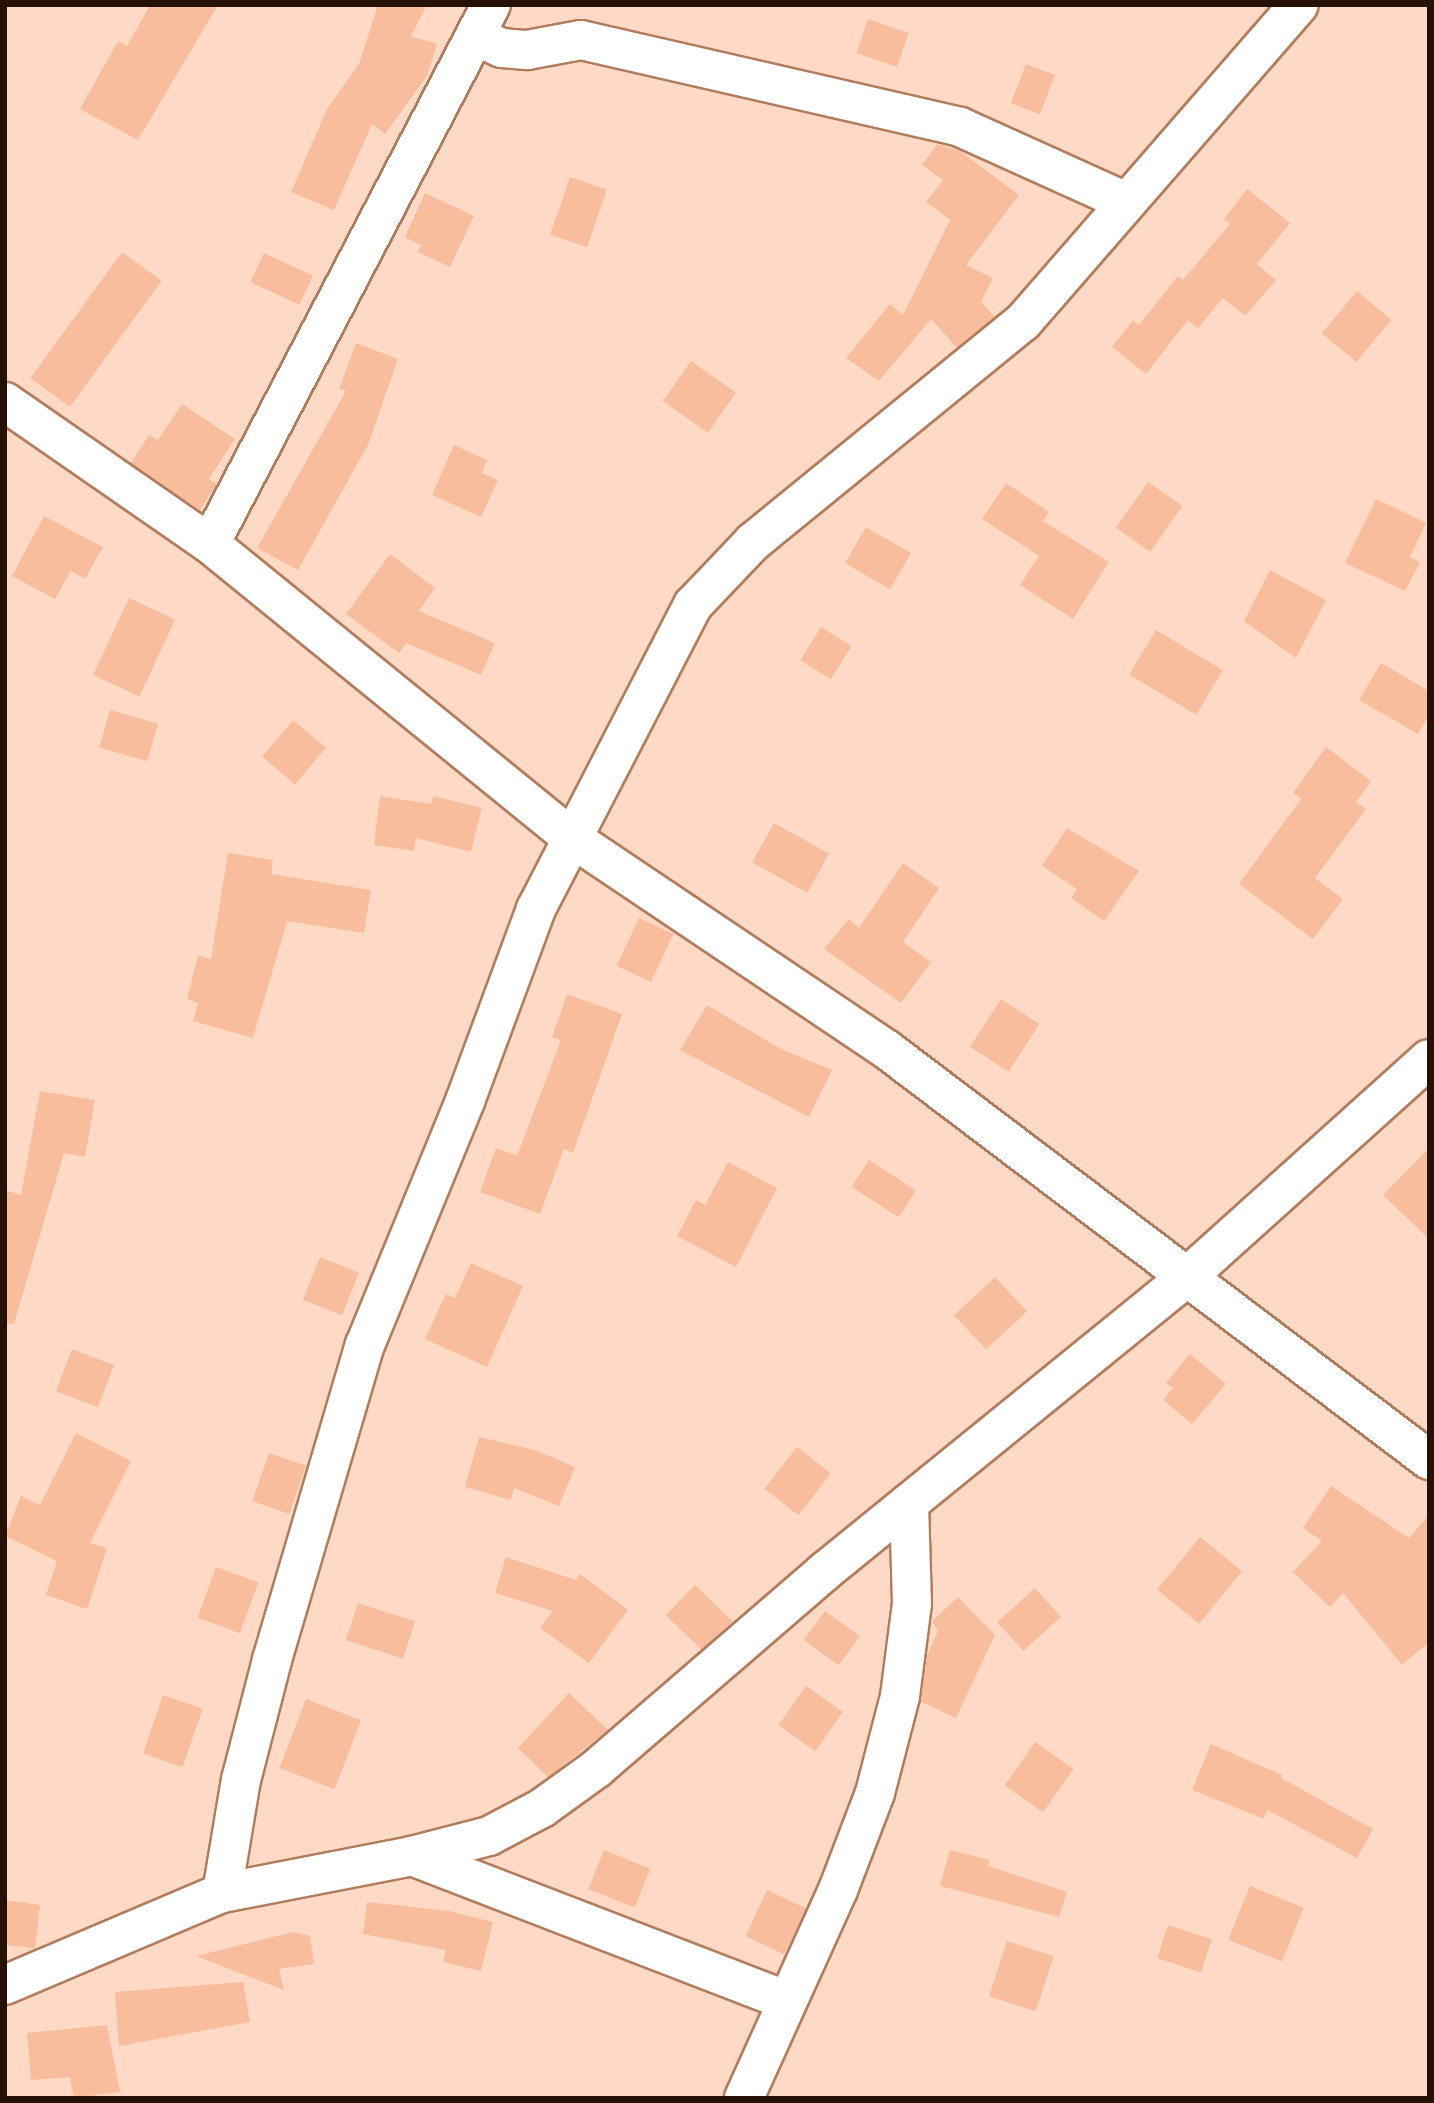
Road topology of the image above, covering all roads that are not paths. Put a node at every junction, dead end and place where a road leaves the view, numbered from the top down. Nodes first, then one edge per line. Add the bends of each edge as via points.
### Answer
1 (1299, 5) edge
2 (484, 21) edge
3 (1124, 201) junction
4 (5, 402) edge
5 (210, 544) junction
6 (572, 838) junction
7 (1429, 1059) edge
8 (1188, 1276) junction
9 (1429, 1460) edge
10 (909, 1503) junction
11 (412, 1856) junction
12 (222, 1893) junction
13 (5, 1985) edge
14 (786, 2000) junction
15 (744, 2098) edge

1 - 3 street
2 - 3 street via 502,48 527,50 581,40 961,127
2 - 5 street
3 - 6 street via 1023,323 753,542 693,605
4 - 5 street
5 - 6 street
6 - 8 street via 886,1049
6 - 12 street via 536,909 466,1101 365,1345 268,1673 241,1780
7 - 8 street
8 - 9 street
8 - 10 street
10 - 11 street via 596,1769 542,1808 489,1836
10 - 14 street via 912,1604 900,1696 870,1805 838,1891
11 - 12 street
11 - 14 street
12 - 13 street
14 - 15 street

